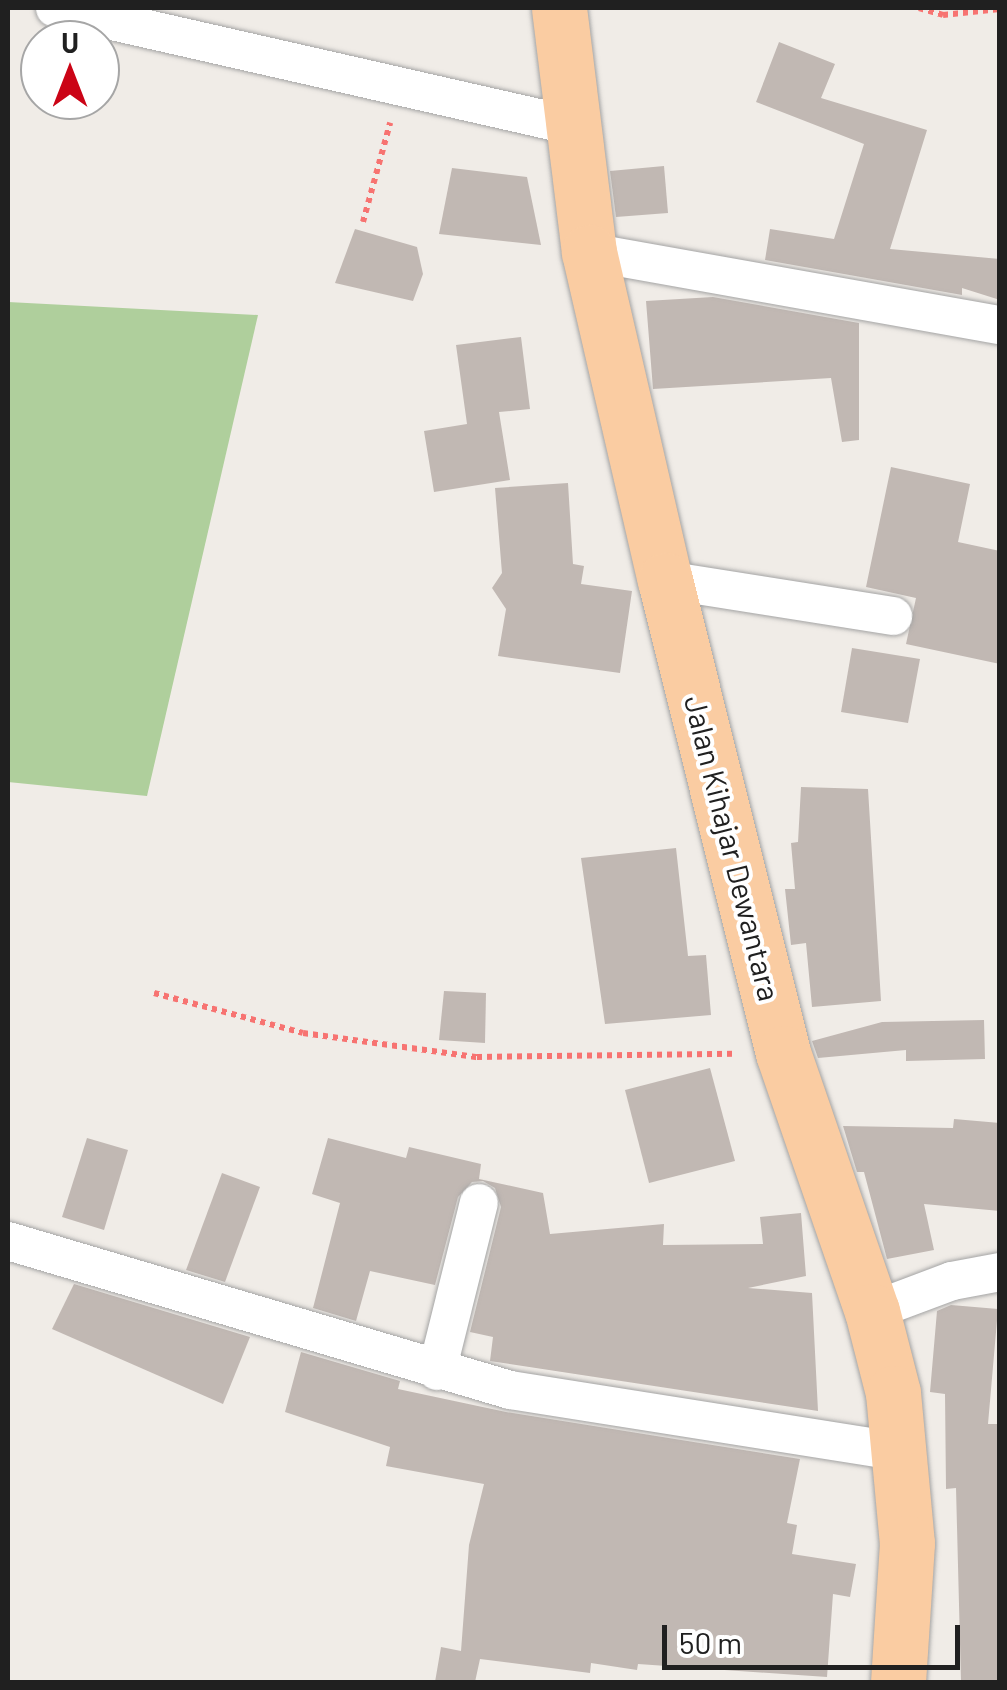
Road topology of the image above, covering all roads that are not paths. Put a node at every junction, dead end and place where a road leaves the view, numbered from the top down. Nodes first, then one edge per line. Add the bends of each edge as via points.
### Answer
1 (55, 8) edge
2 (559, 8) edge
3 (569, 125) junction
4 (589, 252) junction
5 (1000, 325) edge
6 (665, 580) junction
7 (893, 616) dead end
8 (479, 1204) dead end
9 (8, 1241) edge
10 (1000, 1272) edge
11 (872, 1311) junction
12 (437, 1372) junction
13 (902, 1452) junction
14 (898, 1682) edge

1 - 3 street
2 - 3 main road, Jalan Kihajar Dewantara
3 - 4 main road, Jalan Kihajar Dewantara
4 - 5 street
4 - 6 main road, Jalan Kihajar Dewantara
6 - 7 street
6 - 11 main road, Jalan Kihajar Dewantara via 783,1053
8 - 12 street
9 - 12 street
10 - 11 street via 952,1280
11 - 13 main road, Jalan Kihajar Dewantara
12 - 13 street via 510,1390
13 - 14 main road, Jalan Kihajar Dewantara via 907,1543

